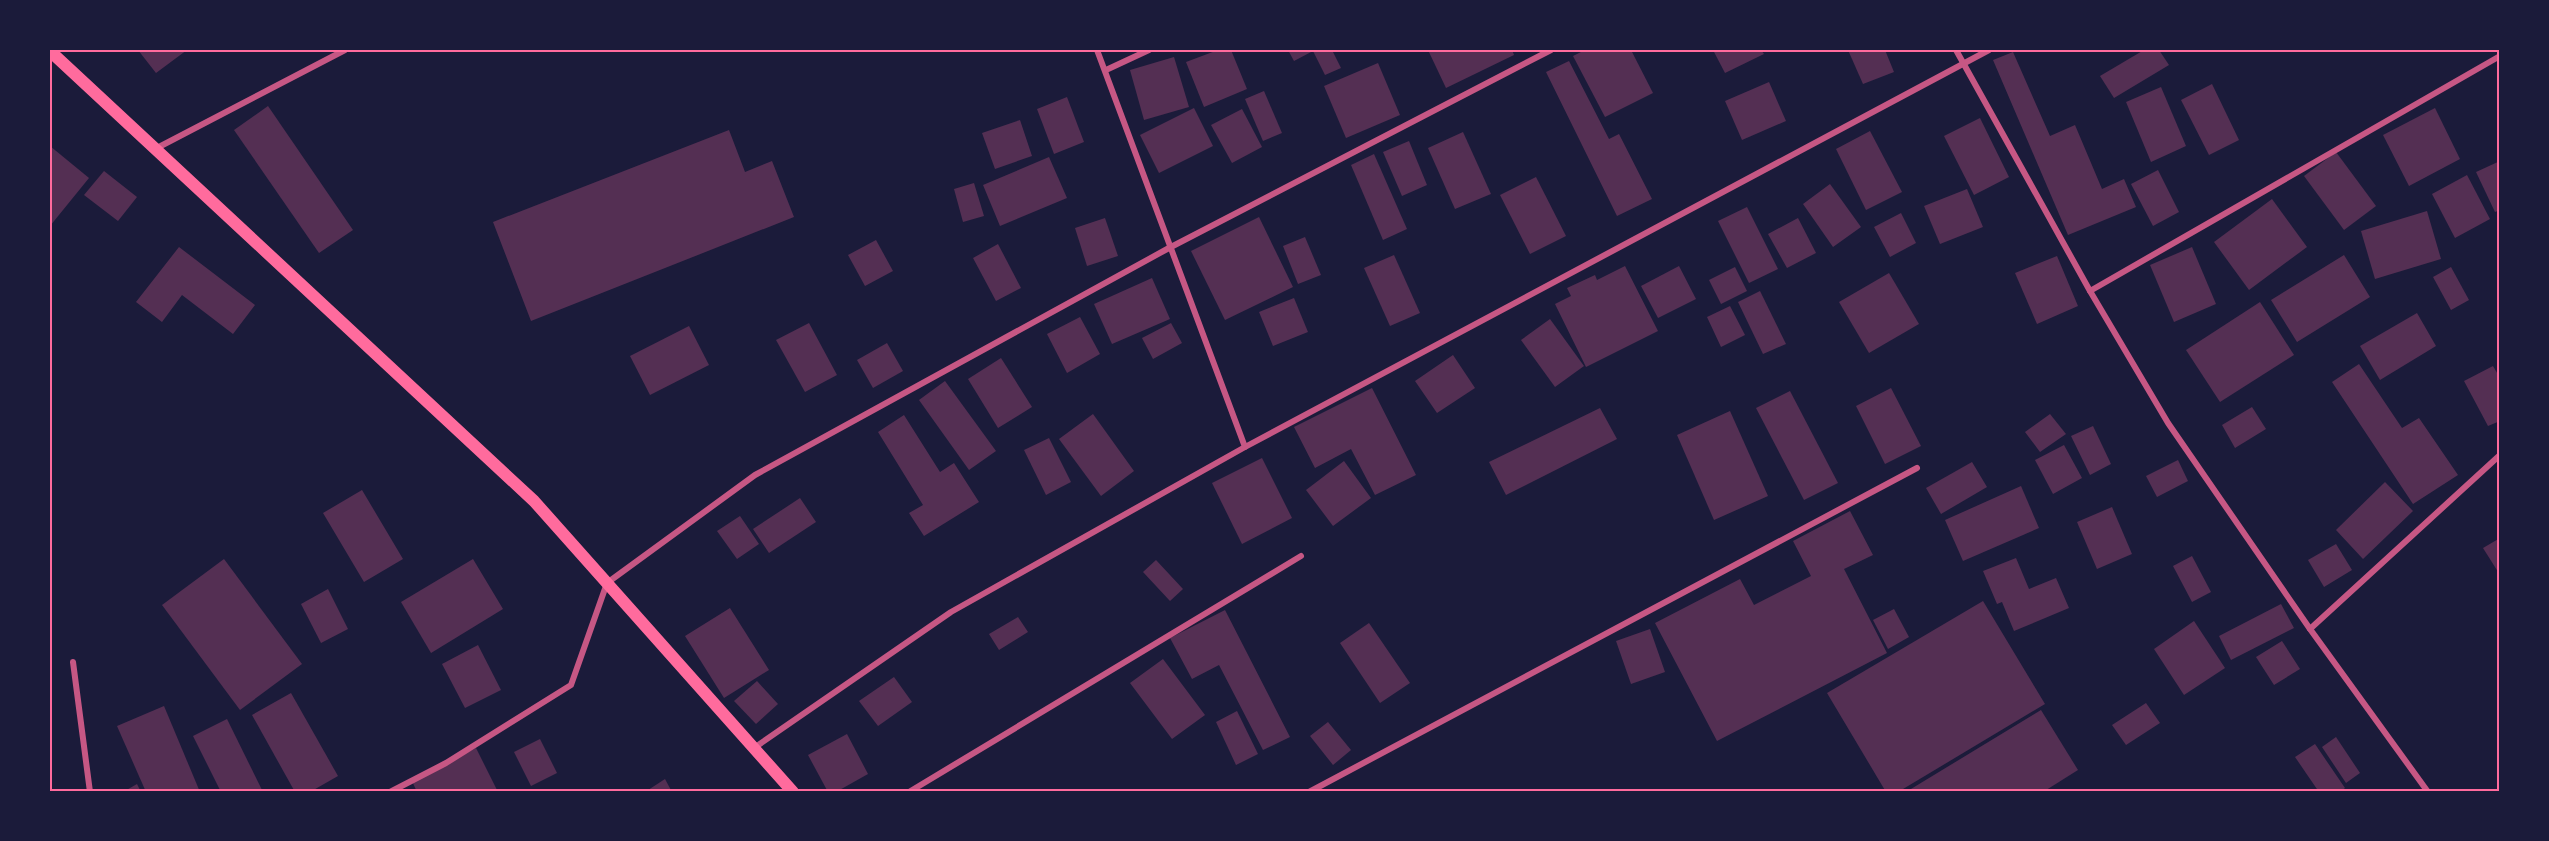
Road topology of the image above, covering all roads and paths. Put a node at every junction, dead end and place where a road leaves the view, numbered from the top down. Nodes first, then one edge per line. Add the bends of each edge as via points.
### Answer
1 (345, 50) edge
2 (1097, 50) edge
3 (1149, 50) edge
4 (1551, 50) edge
5 (1956, 50) edge
6 (1989, 50) edge
7 (50, 51) edge
8 (2499, 56) edge
9 (1962, 64) junction
10 (1106, 70) junction
11 (155, 149) junction
12 (1169, 248) junction
13 (2090, 291) junction
14 (1245, 447) junction
15 (2499, 454) edge
16 (1917, 468) dead end
17 (1301, 556) dead end
18 (607, 584) junction
19 (2310, 629) junction
20 (73, 662) dead end
21 (754, 748) junction
22 (90, 792) edge
23 (390, 792) edge
24 (793, 792) edge
25 (909, 792) edge
26 (1309, 792) edge
27 (2428, 792) edge

1 - 11 street
2 - 10 street
3 - 10 street
4 - 12 street
5 - 9 street
6 - 9 street
7 - 11 main road
8 - 13 street
9 - 13 street
9 - 14 street
10 - 12 street
11 - 18 main road via 534,501
12 - 14 street
12 - 18 street via 755,475
13 - 19 street via 2168,423
14 - 21 street via 951,612
15 - 19 street
16 - 26 street
17 - 25 street
18 - 21 main road
18 - 23 street via 570,685 446,763
19 - 27 street
20 - 22 street
21 - 24 main road

